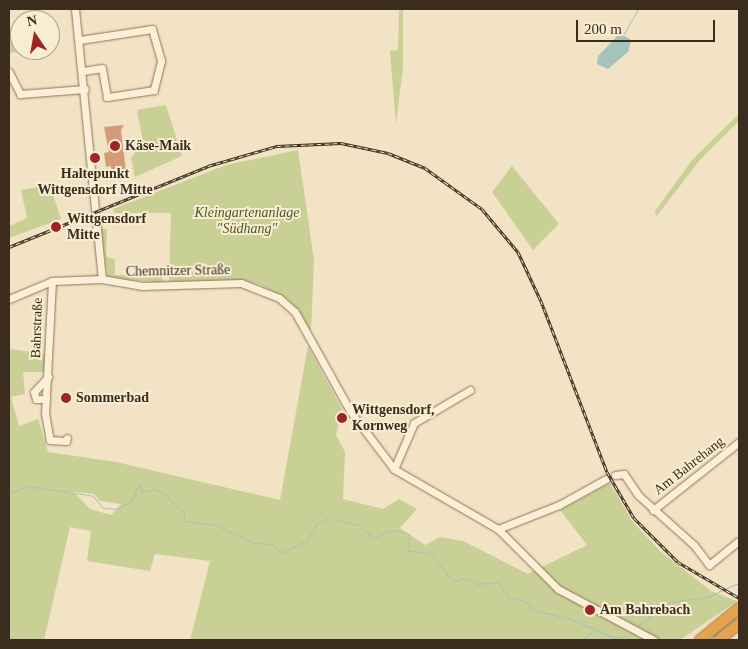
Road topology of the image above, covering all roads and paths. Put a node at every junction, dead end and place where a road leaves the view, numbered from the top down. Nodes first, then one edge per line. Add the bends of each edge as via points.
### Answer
1 (75, 9) edge
2 (80, 40) junction
3 (83, 71) junction
4 (9, 72) edge
5 (85, 89) junction
6 (102, 279) junction
7 (52, 281) junction
8 (9, 299) edge
9 (48, 377) junction
10 (470, 390) dead end
11 (46, 400) junction
12 (66, 438) dead end
13 (739, 442) edge
14 (394, 469) junction
15 (615, 475) dead end
16 (606, 479) dead end
17 (653, 510) junction
18 (498, 529) junction
19 (739, 541) edge
20 (739, 608) edge
21 (739, 624) edge
22 (654, 640) edge
23 (700, 640) edge
24 (719, 640) edge

1 - 2 street
2 - 3 street
2 - 3 street via 152,29 161,61 154,90 107,97 102,68
3 - 5 street
4 - 5 street via 20,94
5 - 6 street
6 - 7 street, Chemnitzer Straße
6 - 14 street, Chemnitzer Straße via 142,286 241,283 279,298 295,312 363,429
7 - 8 street
7 - 9 street, Bahrstraße
9 - 11 street, Bahrstraße
9 - 11 street, Bahrstraße via 34,392 36,399
10 - 14 street via 414,423
11 - 12 street, Bahrstraße via 50,440 66,441
13 - 17 street, Am Bahrehang
14 - 18 street
15 - 17 street, Am Bahrehang via 624,474
16 - 18 street via 559,505
17 - 19 street, Am Bahrehang via 694,545 709,565
18 - 22 street via 558,589
20 - 23 highway
21 - 24 highway

